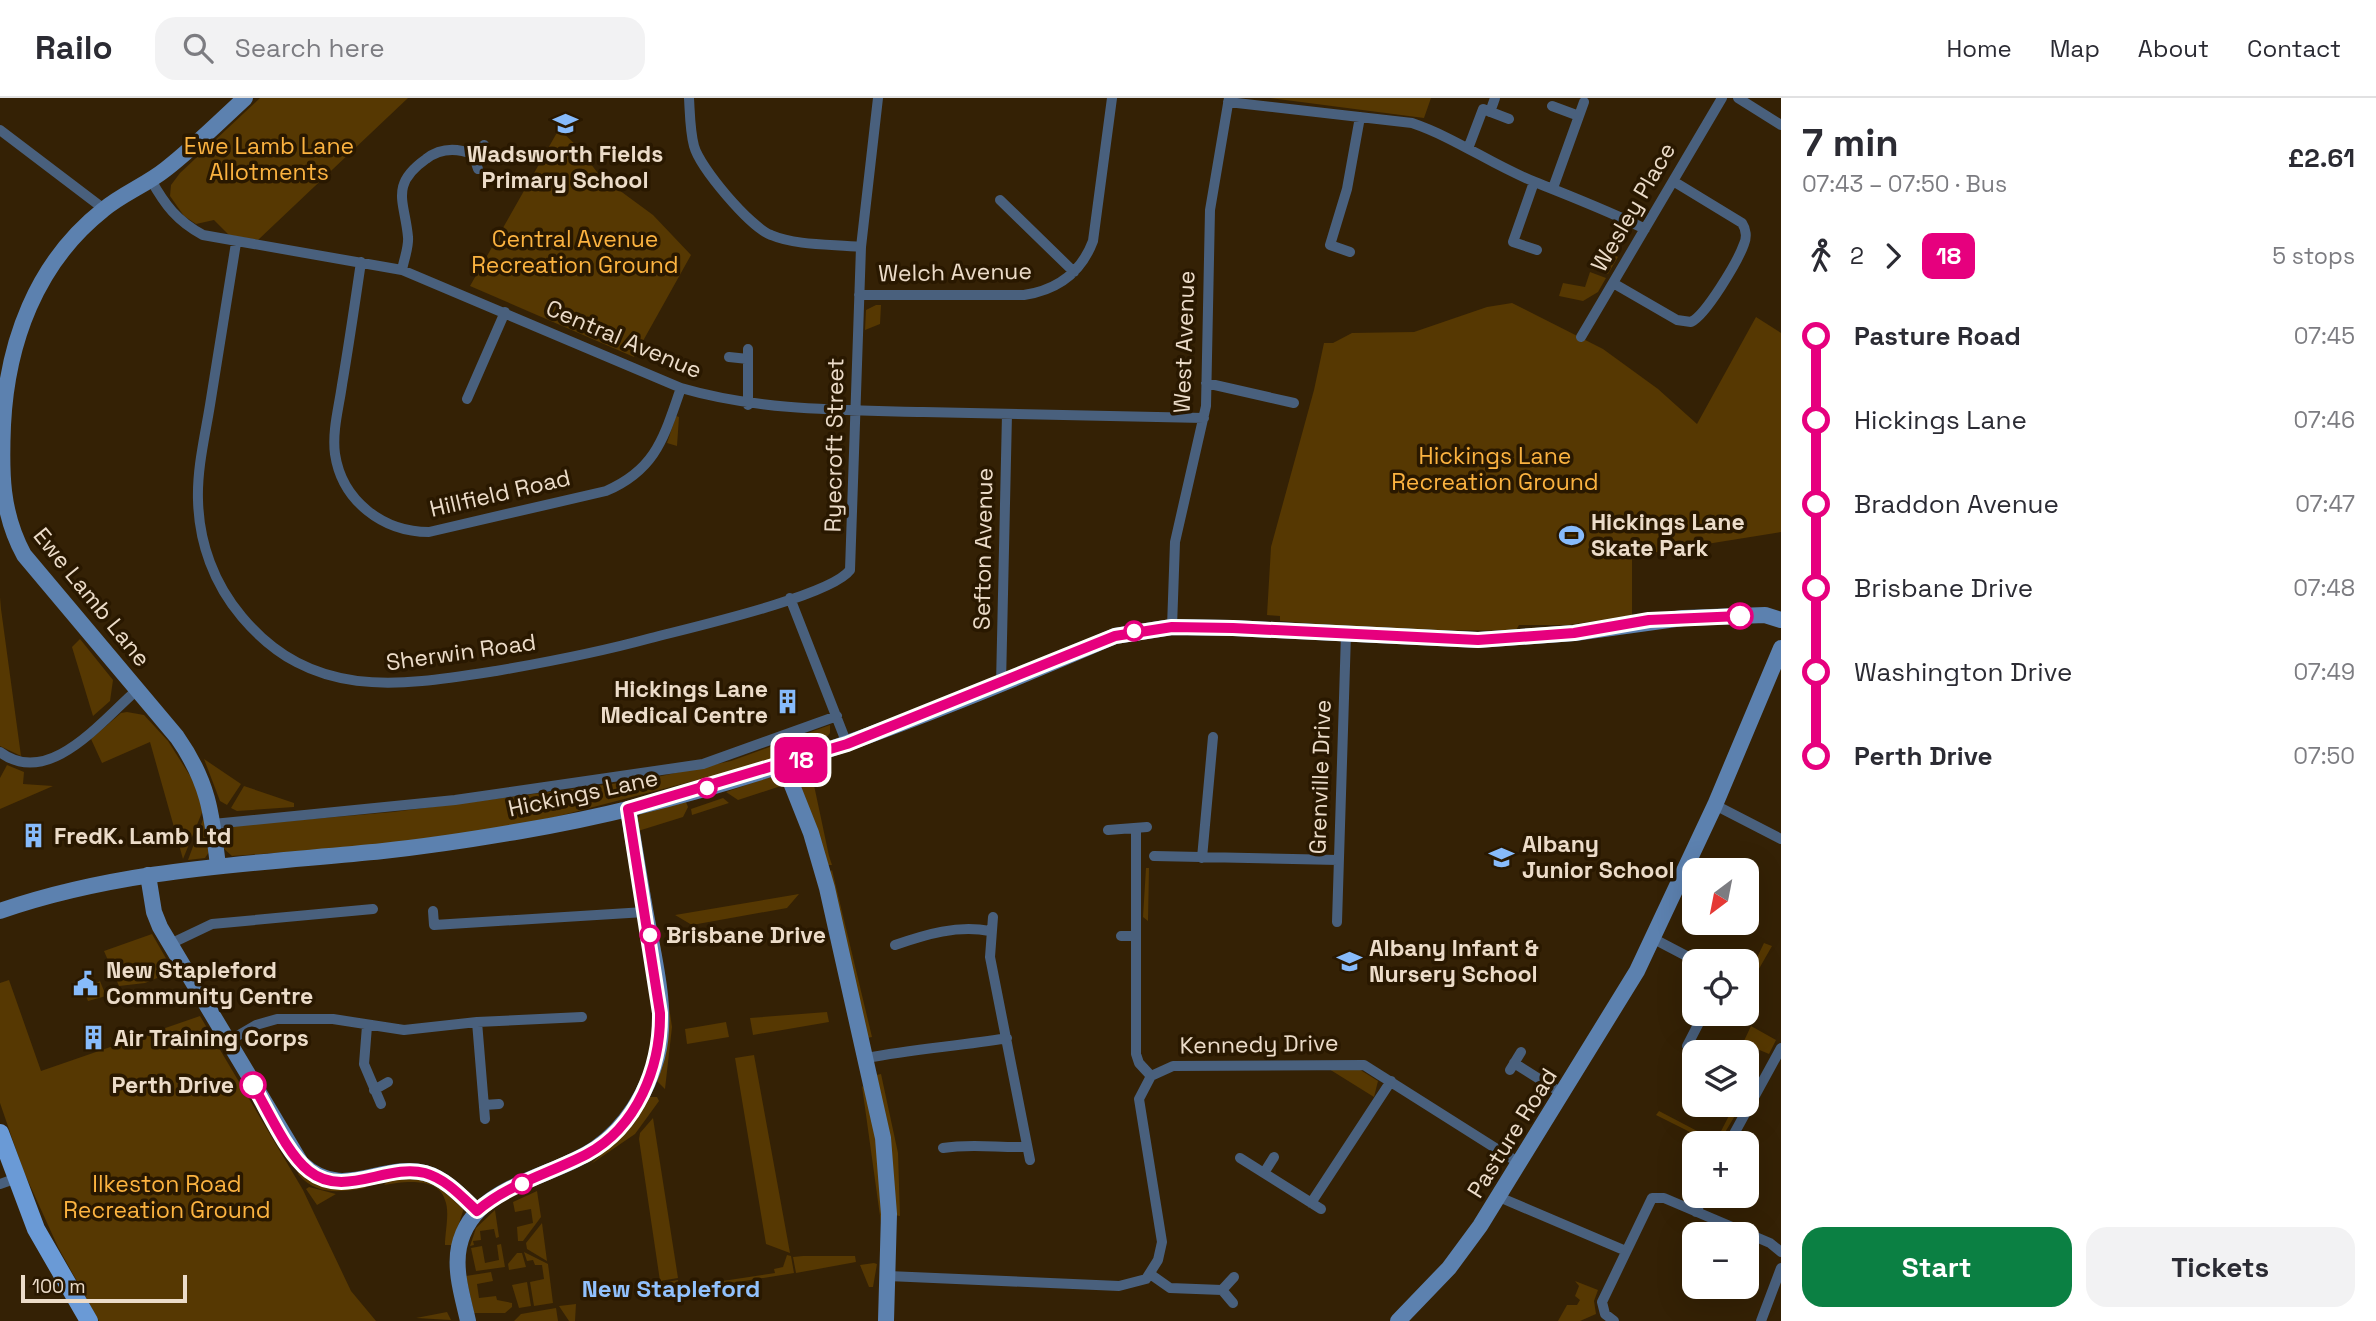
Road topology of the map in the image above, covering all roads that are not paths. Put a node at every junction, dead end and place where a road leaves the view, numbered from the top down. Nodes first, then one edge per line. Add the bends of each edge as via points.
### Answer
1 (245, 98) edge
2 (689, 98) edge
3 (878, 98) edge
4 (1112, 98) edge
5 (1495, 98) edge
6 (1722, 98) edge
7 (1738, 98) edge
8 (1229, 100) edge
9 (1584, 102) dead end
10 (1552, 106) dead end
11 (1490, 112) junction
12 (1579, 116) junction
13 (1360, 117) junction
14 (1508, 119) dead end
15 (1781, 125) edge
16 (0, 130) edge
17 (484, 145) dead end
18 (1469, 146) junction
19 (473, 153) junction
20 (478, 169) dead end
21 (151, 180) junction
22 (1672, 181) junction
23 (1534, 182) junction
24 (1553, 188) junction
25 (1000, 200) dead end
26 (104, 209) junction
27 (1645, 229) junction
28 (236, 243) junction
29 (861, 247) junction
30 (1537, 250) dead end
31 (1350, 252) dead end
32 (361, 262) junction
33 (402, 270) junction
34 (1074, 272) junction
35 (1613, 283) junction
36 (859, 295) junction
37 (505, 312) junction
38 (1581, 337) dead end
39 (729, 358) dead end
40 (1206, 383) junction
41 (681, 388) junction
42 (467, 399) dead end
43 (1294, 403) dead end
44 (748, 405) junction
45 (855, 410) junction
46 (1007, 414) junction
47 (2, 416) edge
48 (1204, 418) junction
49 (2, 498) edge
50 (790, 598) junction
51 (1781, 620) edge
52 (1172, 627) junction
53 (1346, 634) junction
54 (1781, 648) edge
55 (1775, 677) edge
56 (1001, 684) junction
57 (137, 690) junction
58 (837, 716) junction
59 (1213, 737) dead end
60 (847, 744) junction
61 (0, 752) edge
62 (784, 765) junction
63 (1715, 805) junction
64 (628, 809) junction
65 (214, 824) junction
66 (1108, 830) dead end
67 (1781, 839) edge
68 (1154, 856) dead end
69 (1202, 858) junction
70 (1338, 860) junction
71 (218, 866) junction
72 (148, 875) junction
73 (373, 909) dead end
74 (0, 911) edge
75 (359, 911) junction
76 (433, 911) dead end
77 (645, 912) junction
78 (993, 917) dead end
79 (1337, 922) dead end
80 (360, 924) dead end
81 (990, 931) junction
82 (1121, 936) dead end
83 (1135, 936) junction
84 (914, 939) junction
85 (1654, 939) junction
86 (170, 944) junction
87 (895, 945) dead end
88 (916, 951) dead end
89 (1682, 954) edge
90 (582, 1017) dead end
91 (533, 1020) junction
92 (477, 1022) junction
93 (367, 1026) junction
94 (534, 1033) dead end
95 (1007, 1038) junction
96 (227, 1042) junction
97 (1781, 1048) edge
98 (1521, 1052) dead end
99 (867, 1058) junction
100 (1151, 1076) junction
101 (1391, 1081) junction
102 (388, 1082) dead end
103 (374, 1090) junction
104 (1563, 1094) junction
105 (381, 1104) dead end
106 (499, 1104) dead end
107 (484, 1105) junction
108 (485, 1119) dead end
109 (1735, 1131) edge
110 (0, 1132) edge
111 (1027, 1147) junction
112 (943, 1148) dead end
113 (1274, 1157) dead end
114 (1240, 1158) dead end
115 (1030, 1160) dead end
116 (1519, 1163) junction
117 (1264, 1173) junction
118 (8, 1181) edge
119 (1499, 1197) junction
120 (1311, 1203) junction
121 (1698, 1208) edge
122 (1321, 1209) dead end
123 (477, 1211) junction
124 (1696, 1212) junction
125 (1626, 1251) junction
126 (1781, 1252) edge
127 (1781, 1268) edge
128 (1150, 1274) junction
129 (888, 1276) junction
130 (1234, 1277) dead end
131 (1222, 1290) junction
132 (1233, 1303) dead end
133 (89, 1321) edge
134 (468, 1321) edge
135 (886, 1321) edge
136 (1398, 1321) edge
137 (1614, 1321) edge
138 (1761, 1321) edge

1 - 21 street, Ewe Lamb Lane
2 - 29 street via 701,160 765,233
3 - 29 street, Ryecroft Street
4 - 34 street, Welch Avenue via 1096,227 1088,255
5 - 11 street
6 - 22 street, Wesley Place
7 - 15 street
8 - 13 street
8 - 40 street, West Avenue via 1210,210
9 - 12 street
10 - 12 street
11 - 14 street
11 - 18 street via 1483,109
12 - 24 street
13 - 18 street via 1412,123
13 - 31 street via 1347,189 1330,245
16 - 26 street
17 - 19 street
18 - 23 street
19 - 20 street
19 - 33 street via 442,151 411,172 401,197 408,240
21 - 26 street, Ewe Lamb Lane
21 - 28 street, Central Avenue via 180,221 203,235
22 - 27 street, Wesley Place
22 - 35 street via 1742,223 1744,245 1704,311 1691,322 1677,320
23 - 24 street
23 - 30 street via 1513,242
24 - 27 street
25 - 34 street
26 - 47 street, Ewe Lamb Lane via 66,245 29,304 14,348
27 - 35 street, Wesley Place
28 - 32 street, Central Avenue
28 - 50 street, Sherwin Road via 199,477 200,524 213,572 234,607 263,639 289,658 324,674 361,683 428,681 607,650
29 - 36 street, Ryecroft Street
32 - 33 street, Central Avenue
32 - 41 street, Hillfield Road via 335,456 349,491 384,522 429,532 625,483 658,449
33 - 37 street, Central Avenue
34 - 36 street, Welch Avenue via 1055,287 1024,295
35 - 38 street, Wesley Place
36 - 45 street, Ryecroft Street
37 - 41 street, Central Avenue
37 - 42 street
39 - 44 street via 748,354
40 - 43 street
40 - 48 street, West Avenue
41 - 44 street, Central Avenue
44 - 45 street, Central Avenue
45 - 46 street, Central Avenue
45 - 50 street, Ryecroft Street via 850,570 843,580
46 - 48 street, Central Avenue
46 - 56 street, Sefton Avenue
47 - 49 street, Ewe Lamb Lane
48 - 52 street, West Avenue via 1175,542
49 - 57 street, Ewe Lamb Lane via 15,538 32,567
50 - 58 street
51 - 53 street, Hickings Lane via 1765,615 1683,618 1478,640
52 - 53 street, Hickings Lane
52 - 56 street, Hickings Lane via 1115,636
53 - 70 street, Grenville Drive
54 - 55 street, Pasture Road
55 - 63 street, Pasture Road
56 - 60 street, Hickings Lane
57 - 61 street via 50,762 23,763
57 - 65 street, Ewe Lamb Lane via 194,761
58 - 60 street
58 - 65 street, Hickings Lane via 703,764 502,794
59 - 69 street
60 - 62 street, Hickings Lane
62 - 64 street, Hickings Lane
62 - 99 street via 819,859
63 - 67 street
63 - 85 street, Pasture Road
64 - 71 street, Hickings Lane via 407,848
64 - 77 street
65 - 71 street, Ewe Lamb Lane
66 - 83 street via 1142,829
68 - 69 street
69 - 70 street
70 - 79 street, Grenville Drive
71 - 72 street, Hickings Lane
72 - 74 street, Hickings Lane
72 - 86 street via 154,912
73 - 75 street
75 - 80 street
75 - 86 street via 212,924
76 - 77 street via 434,925
77 - 123 street via 661,1026 657,1058 637,1104 617,1131 597,1147 500,1194
78 - 81 street
81 - 84 street via 969,927
81 - 95 street via 989,957
82 - 83 street
83 - 100 street via 1136,1054
84 - 87 street
84 - 88 street
85 - 89 street
85 - 104 street, Pasture Road
86 - 96 street
90 - 91 street
91 - 92 street
91 - 94 street
92 - 93 street via 404,1030
92 - 107 street
93 - 96 street via 332,1019 277,1019
93 - 103 street via 363,1064
95 - 99 street
95 - 111 street
96 - 123 street via 310,1172 347,1182 408,1172 427,1174 446,1183
97 - 109 street
98 - 104 street via 1512,1066
99 - 129 street via 886,1171
100 - 101 street, Kennedy Drive via 1173,1066 1354,1063
100 - 128 street, Kennedy Drive via 1139,1099 1162,1242
101 - 116 street, Kennedy Drive
101 - 120 street
102 - 103 street
103 - 105 street
104 - 116 street, Pasture Road
106 - 107 street
107 - 108 street
110 - 118 main road
111 - 112 street via 970,1144
111 - 115 street
113 - 117 street
114 - 117 street
116 - 119 street, Pasture Road
117 - 120 street
118 - 133 main road
119 - 125 street
119 - 136 street, Pasture Road via 1448,1268
120 - 122 street
121 - 124 street
123 - 134 street via 458,1250
124 - 125 street via 1664,1198 1651,1198
124 - 126 street via 1770,1242
125 - 137 street via 1602,1302 1605,1314
127 - 138 street
128 - 129 street via 1137,1283 1119,1286
128 - 131 street via 1170,1288
129 - 135 street
130 - 131 street
131 - 132 street

